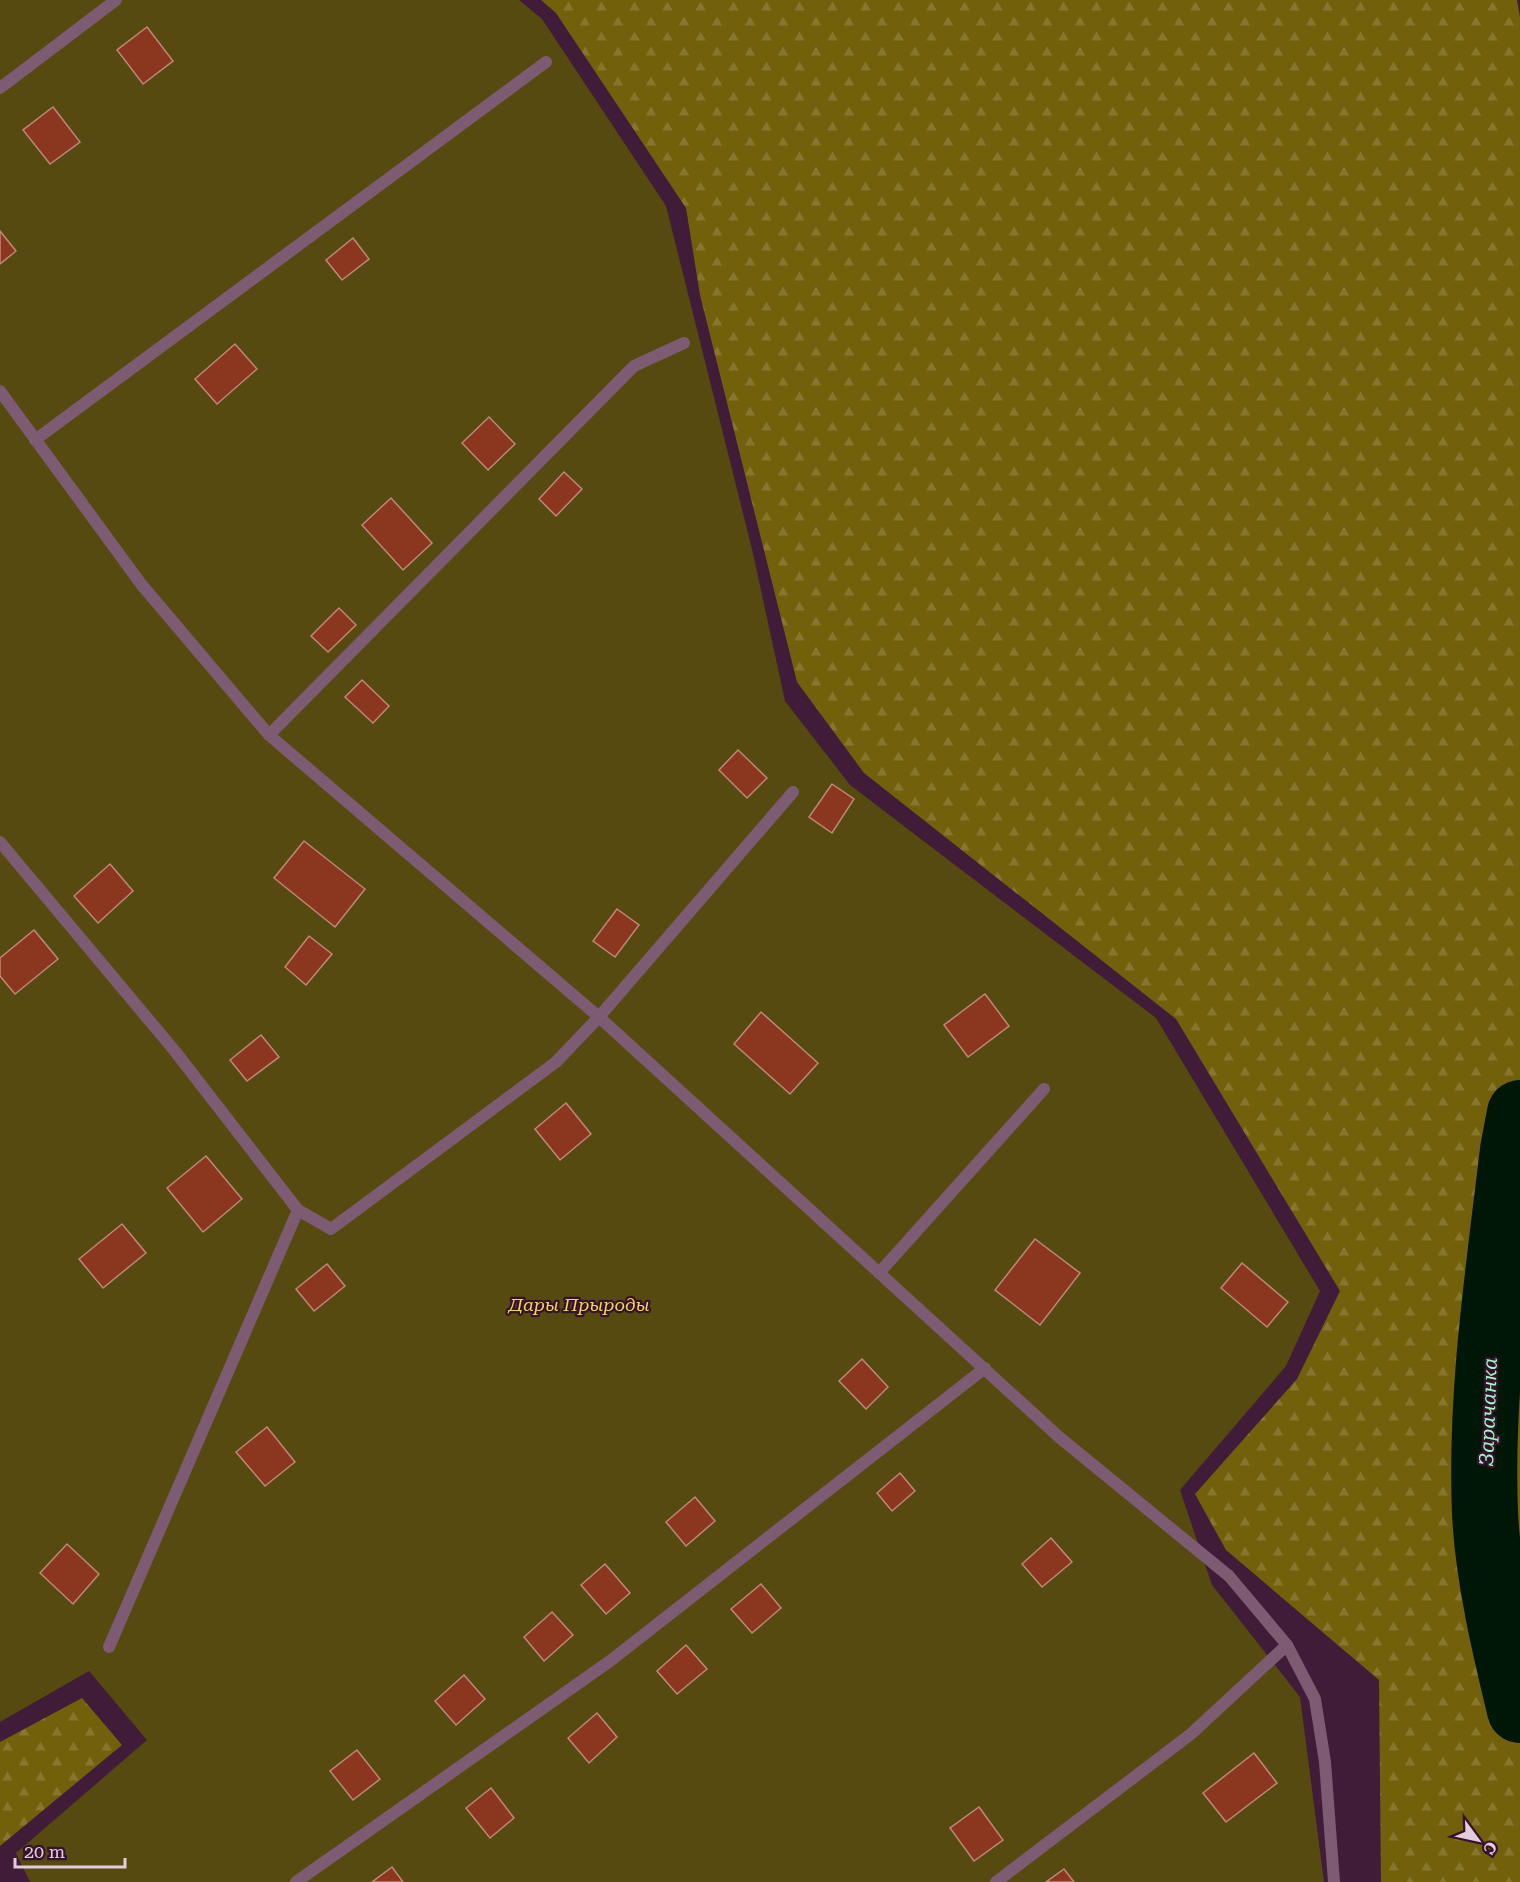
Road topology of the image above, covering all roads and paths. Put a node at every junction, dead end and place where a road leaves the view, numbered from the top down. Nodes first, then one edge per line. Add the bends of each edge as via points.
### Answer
1 (116, 0) edge
2 (546, 62) dead end
3 (0, 87) edge
4 (684, 343) dead end
5 (0, 391) edge
6 (35, 440) junction
7 (269, 735) junction
8 (793, 792) dead end
9 (0, 842) edge
10 (599, 1017) junction
11 (1044, 1089) dead end
12 (298, 1210) junction
13 (879, 1273) junction
14 (986, 1368) junction
15 (1287, 1645) junction
16 (108, 1647) dead end
17 (296, 1882) edge
18 (996, 1882) edge
19 (1335, 1882) edge

1 - 3 lane
2 - 6 lane
4 - 7 lane via 634,366
5 - 6 lane
6 - 7 lane via 141,584
7 - 10 lane
8 - 10 lane
9 - 12 lane via 174,1050
10 - 12 lane via 556,1062 331,1229
10 - 13 lane
11 - 13 lane
12 - 16 lane
13 - 14 lane
14 - 15 lane via 1059,1437 1229,1576
14 - 17 lane via 610,1661
15 - 18 lane via 1191,1734
15 - 19 lane via 1315,1699 1325,1762

